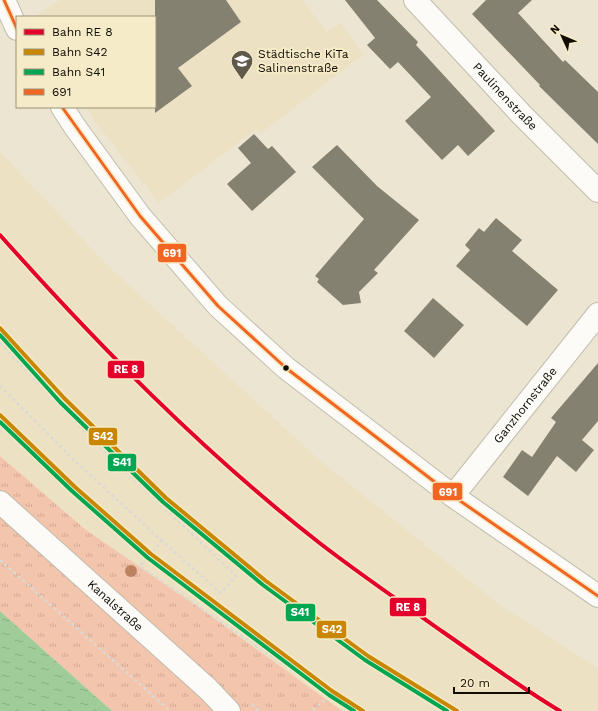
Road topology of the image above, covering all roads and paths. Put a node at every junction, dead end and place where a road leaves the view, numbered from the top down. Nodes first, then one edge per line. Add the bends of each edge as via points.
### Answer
1 (4, 0) edge
2 (415, 0) edge
3 (16, 27) edge
4 (63, 108) edge
5 (598, 192) edge
6 (598, 314) edge
7 (0, 344) edge
8 (0, 386) edge
9 (453, 496) junction
10 (0, 502) edge
11 (162, 541) junction
12 (0, 560) edge
13 (598, 596) edge
14 (170, 711) edge
15 (230, 711) edge
16 (312, 711) edge

1 - 3 street
2 - 5 street, Paulinenstraße
4 - 9 street via 140,216 218,306 286,368
6 - 9 street, Ganzhornstraße
7 - 11 path via 92,439 236,576 221,593
8 - 11 path via 75,461
9 - 13 street
10 - 15 street, Kanalstraße
11 - 16 path via 140,566 329,696
12 - 14 path

